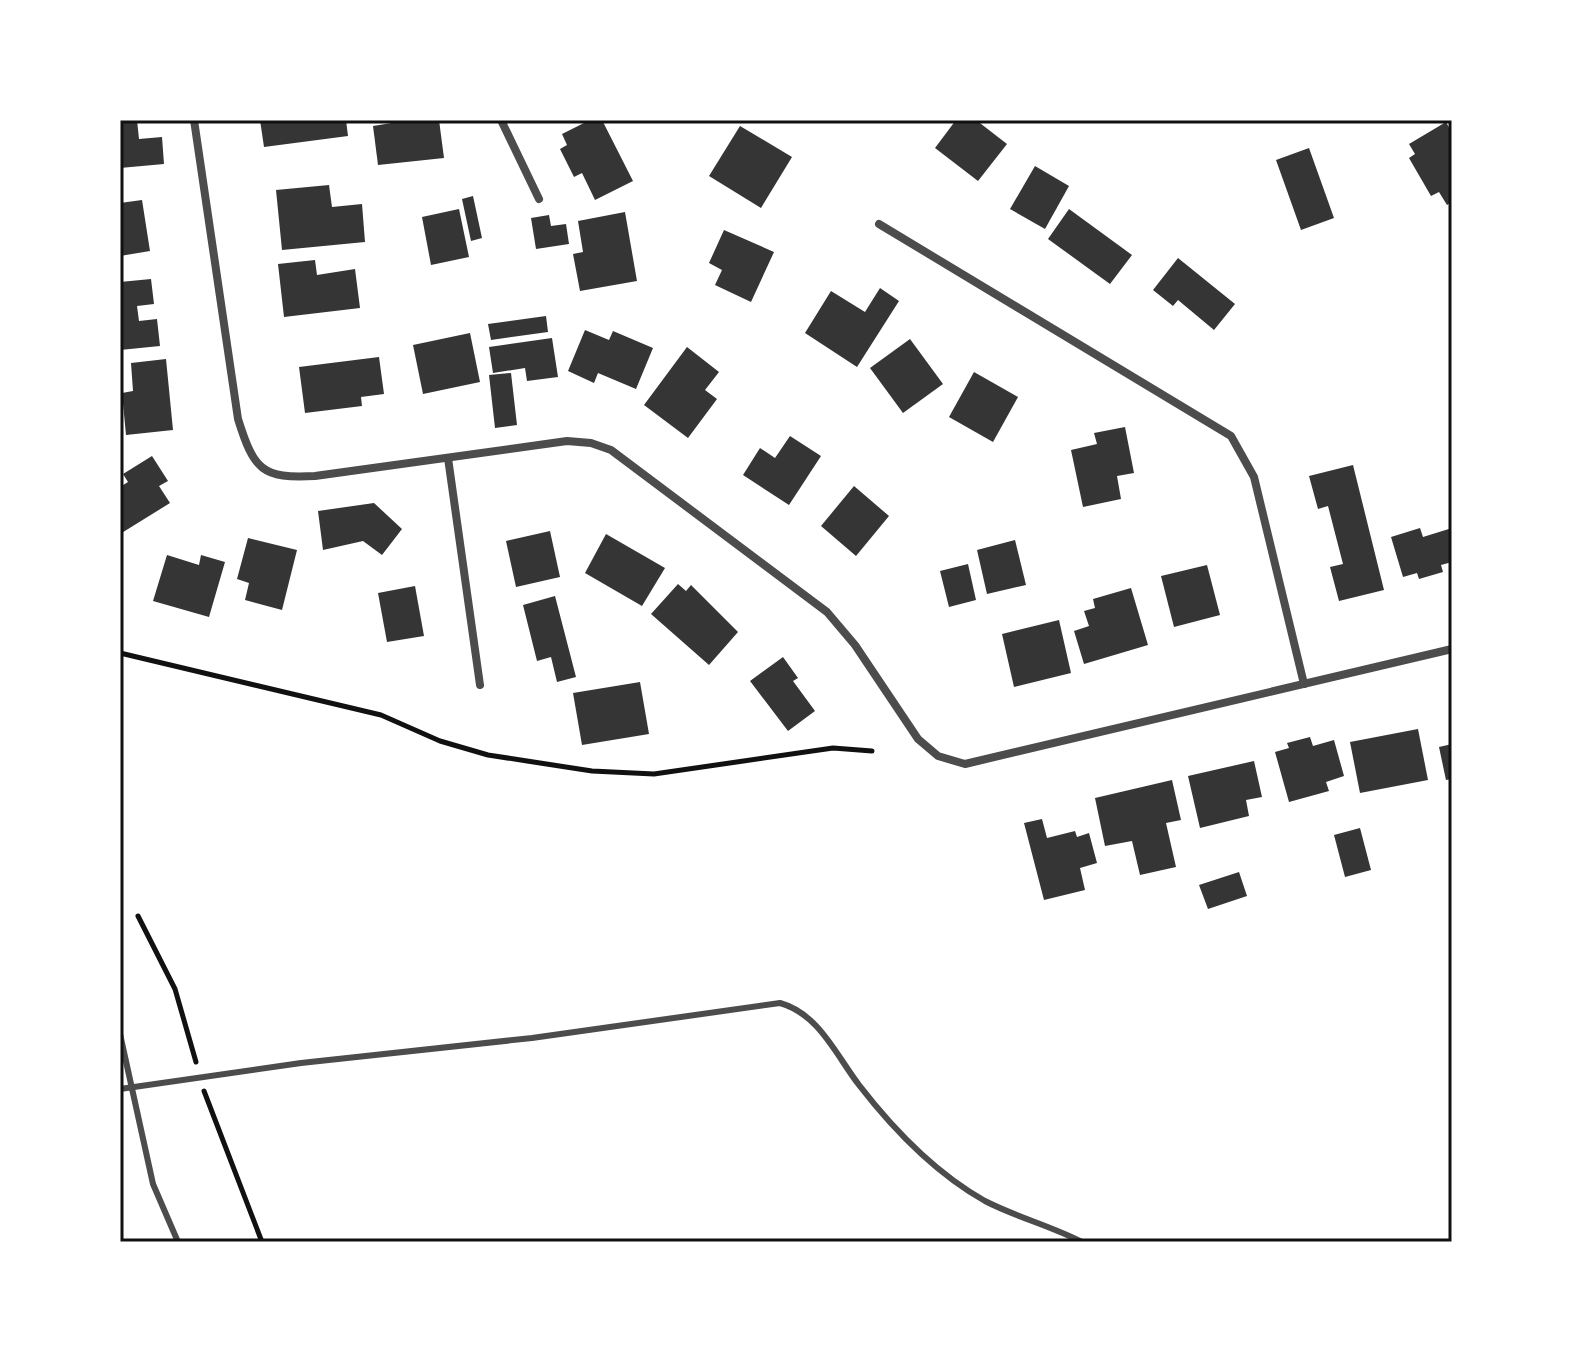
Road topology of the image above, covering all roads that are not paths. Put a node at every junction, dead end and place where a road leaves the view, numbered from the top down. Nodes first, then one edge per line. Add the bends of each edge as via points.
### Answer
1 (194, 120) edge
2 (501, 120) edge
3 (539, 199) dead end
4 (879, 224) dead end
5 (448, 458) junction
6 (1452, 649) edge
7 (1304, 684) junction
8 (480, 685) dead end
9 (120, 880) edge
10 (120, 954) edge
11 (120, 1034) edge
12 (120, 1089) edge
13 (130, 1089) junction
14 (178, 1242) edge
15 (1082, 1242) edge

1 - 5 street via 238,419 247,449 262,471 279,478 315,476
2 - 3 street
4 - 7 street via 1231,436 1254,477
5 - 7 street via 567,441 611,450 827,612 918,739 938,756 965,764
5 - 8 street
6 - 7 street
9 - 10 lane
11 - 13 lane
12 - 13 lane
13 - 14 lane via 153,1184
13 - 15 lane via 780,1003 796,1007 812,1021 876,1106 927,1158 985,1201

